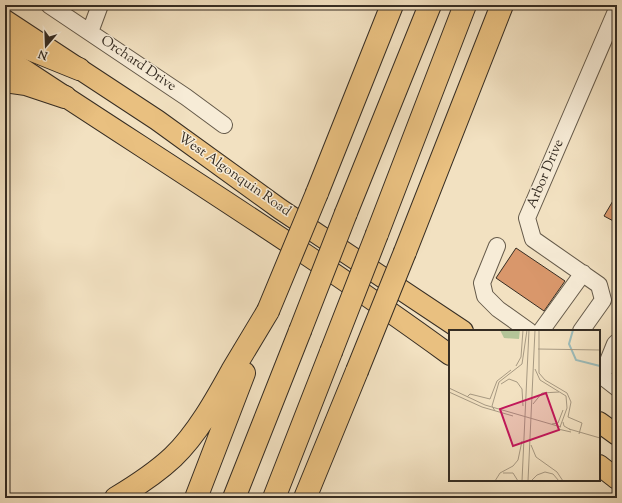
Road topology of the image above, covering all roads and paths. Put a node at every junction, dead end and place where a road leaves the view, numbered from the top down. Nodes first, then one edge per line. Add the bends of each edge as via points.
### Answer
1 (49, 5) edge
2 (100, 5) edge
3 (375, 5) edge
4 (392, 5) edge
5 (430, 5) edge
6 (466, 5) edge
7 (617, 9) edge
8 (501, 11) edge
9 (5, 20) edge
10 (90, 32) junction
11 (5, 39) edge
12 (5, 57) edge
13 (79, 69) junction
14 (5, 81) edge
15 (65, 97) junction
16 (351, 106) junction
17 (224, 125) dead end
18 (497, 246) dead end
19 (583, 273) junction
20 (268, 310) junction
21 (462, 330) edge
22 (528, 330) edge
23 (542, 330) edge
24 (582, 330) edge
25 (617, 342) edge
26 (449, 354) edge
27 (600, 375) edge
28 (617, 388) edge
29 (600, 423) edge
30 (331, 435) junction
31 (617, 435) edge
32 (600, 466) edge
33 (617, 479) edge
34 (116, 498) edge
35 (196, 498) edge
36 (234, 498) edge
37 (274, 498) edge
38 (305, 498) edge
39 (316, 498) edge

1 - 10 street, Orchard Drive
2 - 10 street
3 - 16 highway via 364,35
4 - 16 highway
5 - 36 highway, bridge
6 - 37 highway, bridge
7 - 19 street, Arbor Drive via 527,218 533,239
8 - 30 highway, bridge
9 - 13 main road, West Algonquin Road
10 - 17 street, Orchard Drive
11 - 13 highway
12 - 15 main road, West Algonquin Road
13 - 21 main road, West Algonquin Road
14 - 15 highway via 26,84
15 - 26 main road, West Algonquin Road via 271,231
16 - 20 highway, bridge
18 - 22 street via 482,282 485,296 498,309
19 - 23 street
19 - 24 street, Arbor Drive via 599,285 603,300
20 - 34 highway via 214,404 190,437 155,473
20 - 35 highway
25 - 27 street
27 - 28 street
29 - 31 main road
30 - 38 highway
30 - 39 highway
32 - 33 main road

